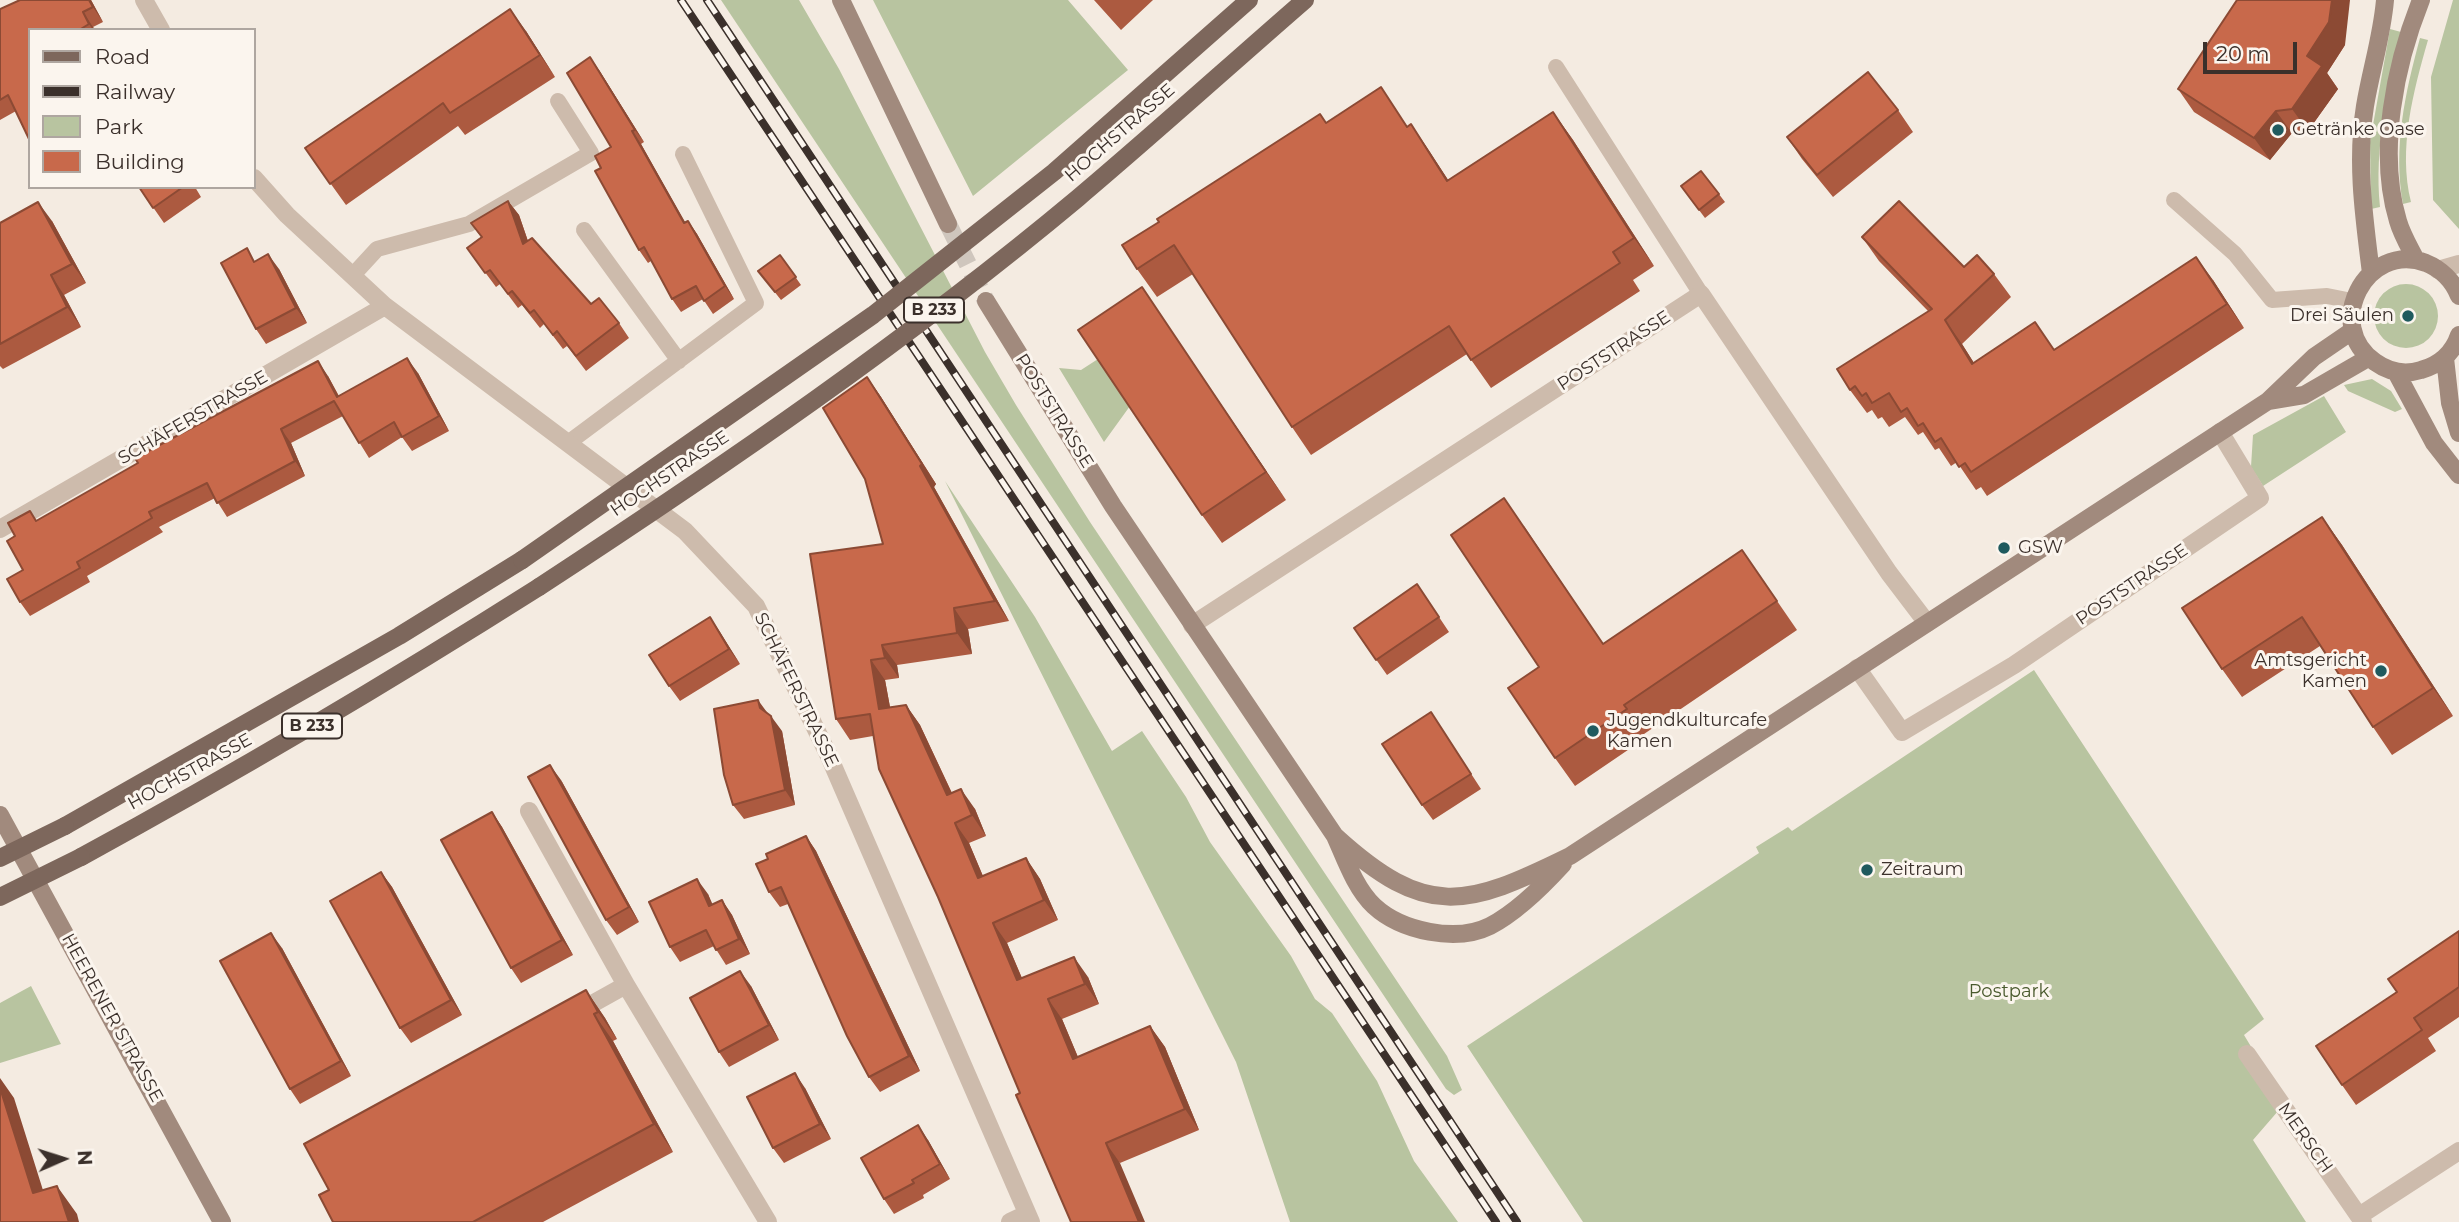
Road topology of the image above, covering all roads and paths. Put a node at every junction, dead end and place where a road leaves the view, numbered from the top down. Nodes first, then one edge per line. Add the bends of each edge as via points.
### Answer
1 (144, 0) edge
2 (841, 0) edge
3 (1249, 0) edge
4 (1304, 0) edge
5 (2385, 0) edge
6 (2421, 0) edge
7 (160, 28) edge
8 (1556, 67) dead end
9 (558, 101) dead end
10 (682, 154) dead end
11 (256, 180) edge
12 (2174, 200) dead end
13 (948, 224) tunnel mouth
14 (584, 230) dead end
15 (2416, 260) junction
16 (2459, 264) edge
17 (2438, 270) junction
18 (2371, 272) junction
19 (354, 274) junction
20 (1701, 294) junction
21 (2459, 296) edge
22 (986, 301) tunnel mouth
23 (2352, 301) junction
24 (384, 306) junction
25 (2352, 331) junction
26 (2459, 335) edge
27 (2368, 358) junction
28 (2445, 358) junction
29 (679, 361) junction
30 (2396, 372) junction
31 (2268, 401) junction
32 (2220, 432) junction
33 (2459, 434) edge
34 (568, 443) junction
35 (2458, 472) edge
36 (0, 529) edge
37 (1927, 622) junction
38 (1192, 625) junction
39 (1857, 668) junction
40 (529, 811) dead end
41 (0, 815) edge
42 (1335, 836) junction
43 (1570, 856) junction
44 (0, 858) edge
45 (0, 897) edge
46 (626, 985) junction
47 (554, 1025) edge
48 (2247, 1054) dead end
49 (2459, 1151) edge
50 (2361, 1219) edge
51 (1025, 1220) edge
52 (222, 1222) edge
53 (768, 1222) edge

1 - 7 street
2 - 13 street
3 - 44 main road, HOCHSTRASSE / B 233, bridge via 1054,172 873,315 522,560 340,670
4 - 45 main road, HOCHSTRASSE / B 233, bridge via 1076,199 896,339 709,475 421,662 210,787
5 - 18 street via 2361,144
6 - 15 street via 2411,25 2390,138 2392,194 2398,222
8 - 20 lane
9 - 19 lane via 590,153 469,224 377,249
10 - 29 lane via 756,303
11 - 19 street, SCHÄFERSTRASSE via 287,215
12 - 23 lane via 2235,254 2272,300 2327,296
14 - 29 lane
15 - 17 street
15 - 18 street via 2392,262
16 - 17 street
17 - 21 street
18 - 23 street
19 - 24 street, SCHÄFERSTRASSE
20 - 37 street
20 - 38 street, POSTSTRASSE
22 - 38 street, POSTSTRASSE
23 - 25 street
24 - 34 street, SCHÄFERSTRASSE
24 - 36 street, SCHÄFERSTRASSE
25 - 27 street
25 - 31 street, POSTSTRASSE via 2314,357
26 - 28 street
27 - 30 street
27 - 31 street, POSTSTRASSE via 2304,395
28 - 30 street via 2422,370
28 - 33 street
29 - 34 lane
30 - 35 street via 2434,443
31 - 32 street, POSTSTRASSE
32 - 37 street, POSTSTRASSE
32 - 39 street, POSTSTRASSE via 2260,498 2014,665 1902,732
33 - 35 street
34 - 51 street, SCHÄFERSTRASSE via 685,531 756,606 828,754
37 - 39 street, POSTSTRASSE
38 - 42 street, POSTSTRASSE
39 - 43 street, POSTSTRASSE
40 - 46 street
41 - 52 street, HEERENER STRASSE
42 - 43 street, POSTSTRASSE via 1367,865 1402,886 1441,897 1477,896
42 - 43 street, POSTSTRASSE via 1373,905 1409,926 1436,932 1462,933 1489,926 1543,887
46 - 47 street
46 - 53 street
48 - 50 street, MERSCH
49 - 50 street

